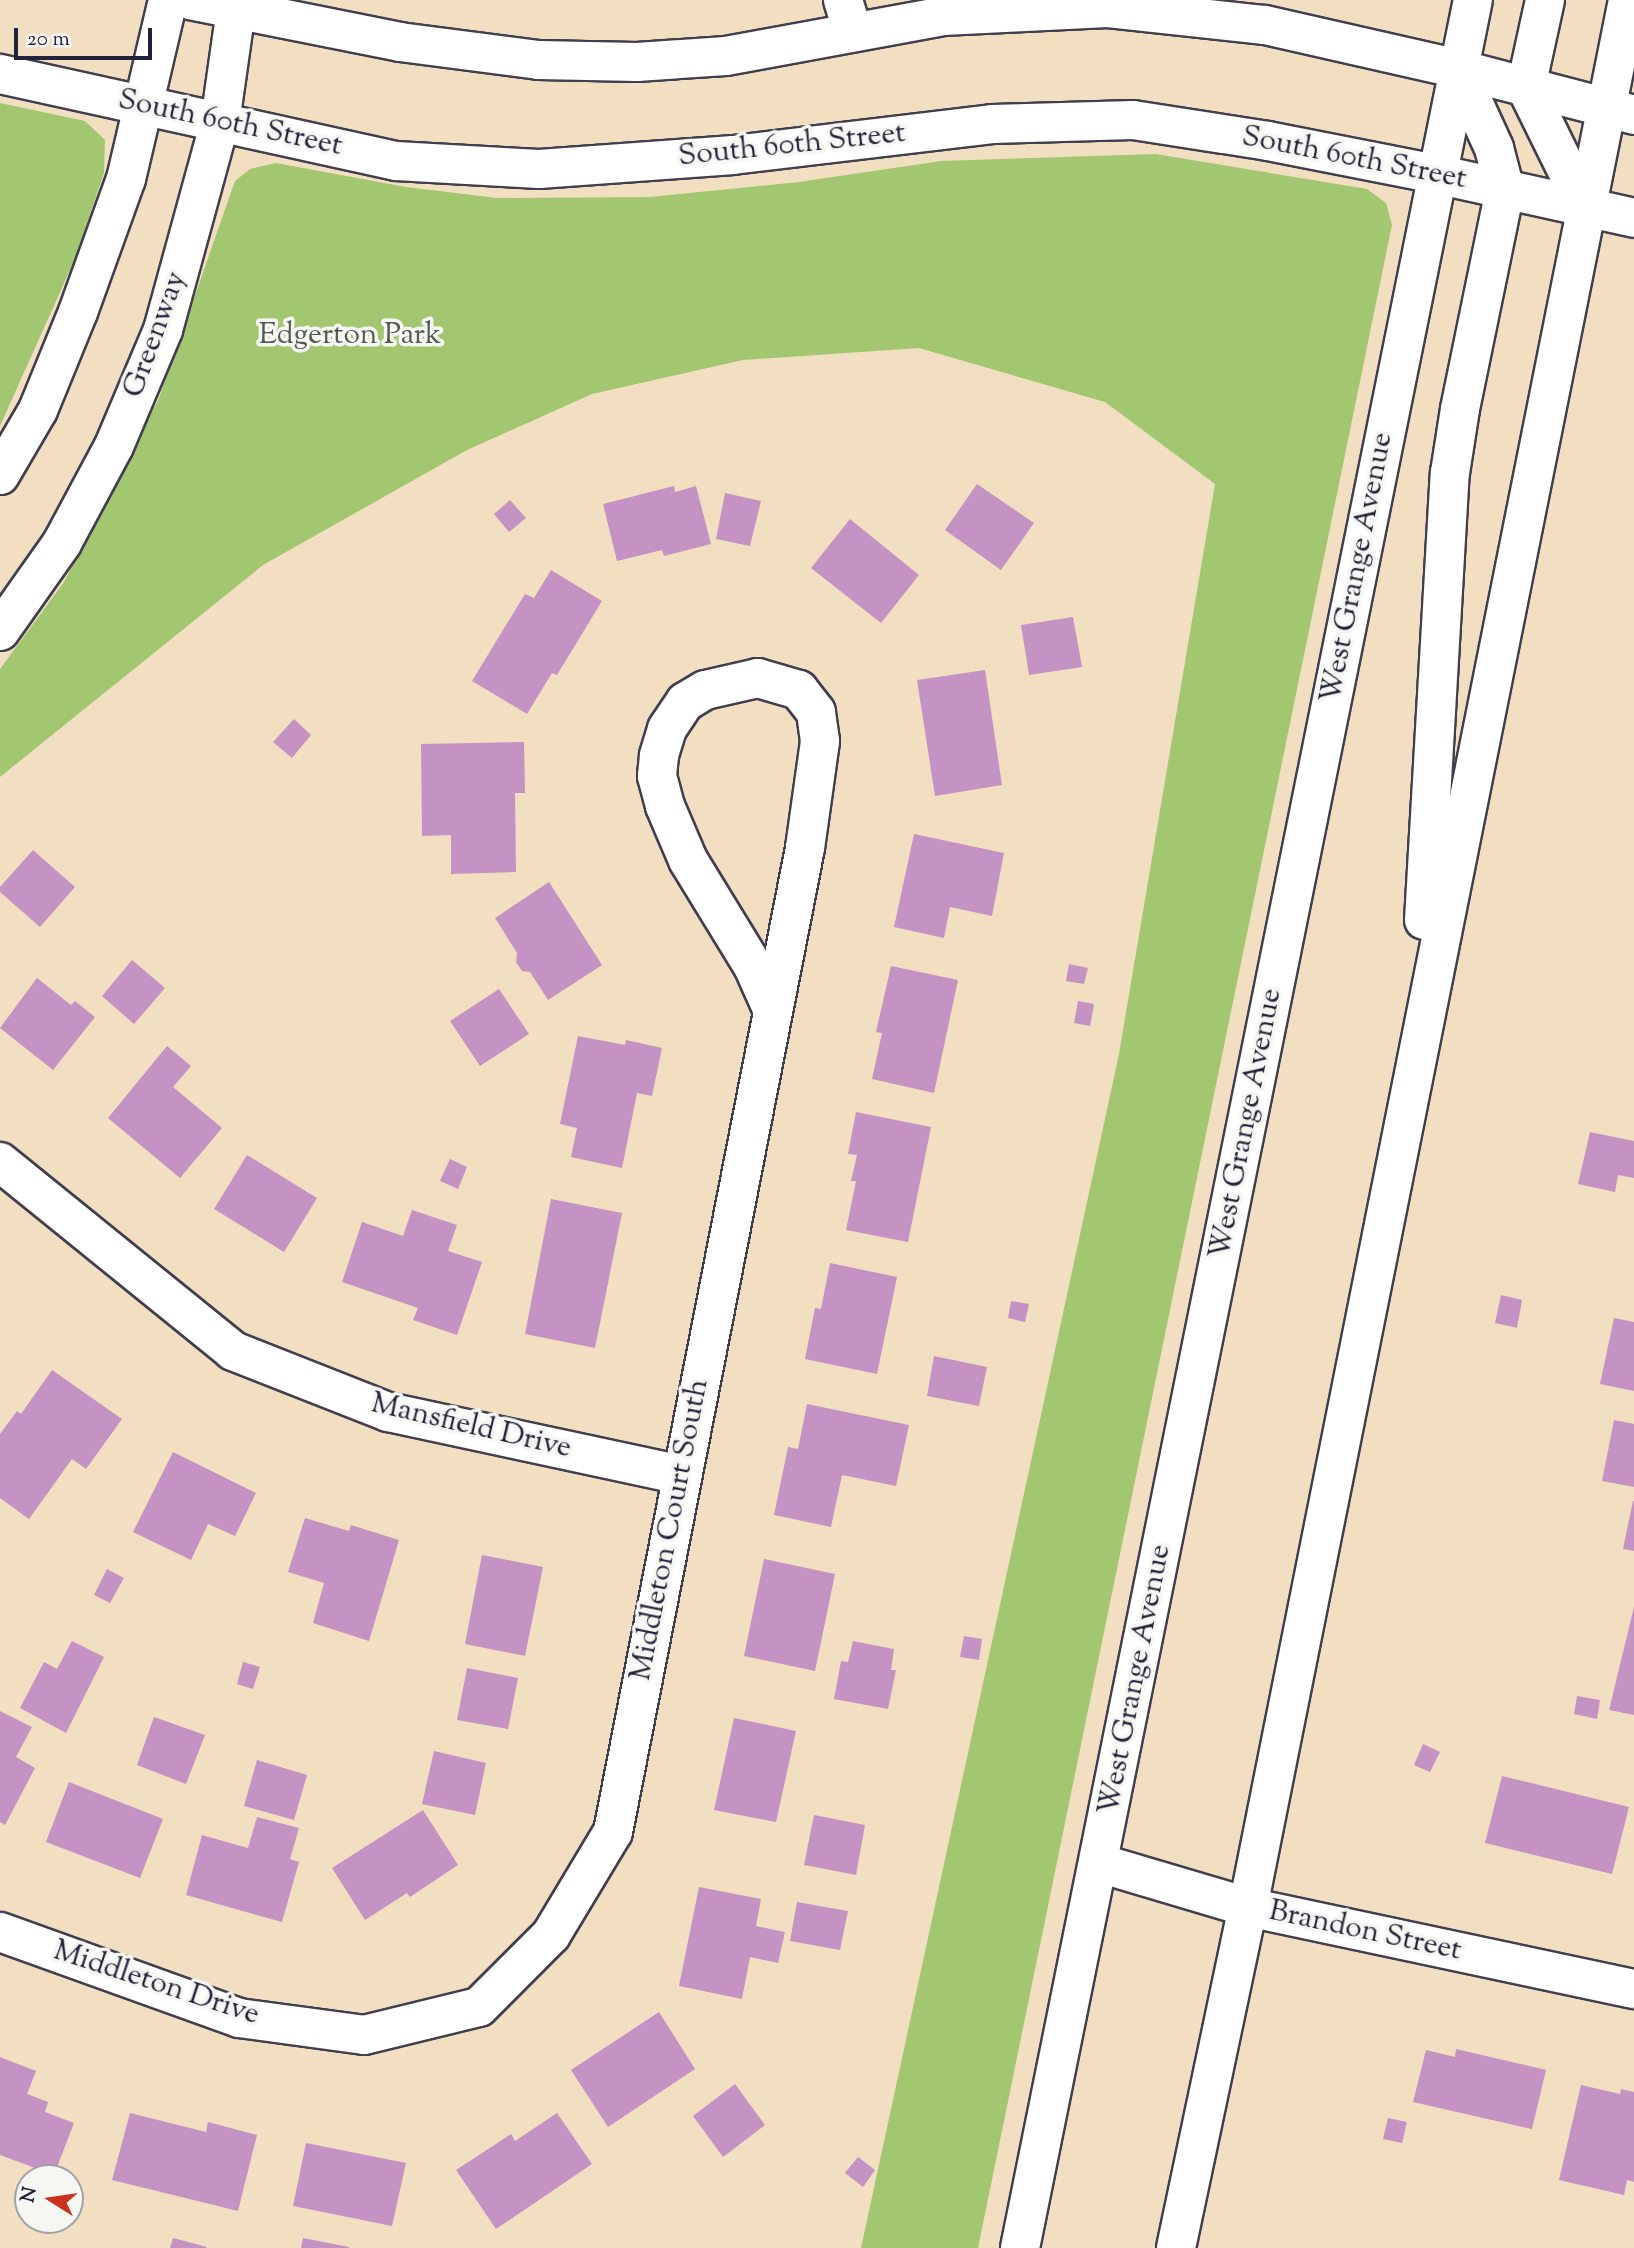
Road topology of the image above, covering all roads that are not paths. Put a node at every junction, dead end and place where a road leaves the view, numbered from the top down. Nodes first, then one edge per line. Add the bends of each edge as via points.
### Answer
1 (168, 0) edge
2 (190, 0) edge
3 (1473, 0) edge
4 (1545, 0) edge
5 (1628, 0) edge
6 (234, 5) edge
7 (848, 16) edge
8 (1458, 69) junction
9 (0, 74) edge
10 (1526, 87) junction
11 (144, 106) junction
12 (1619, 111) edge
13 (220, 122) junction
14 (1436, 174) junction
15 (1505, 190) junction
16 (1585, 207) junction
17 (1634, 218) edge
18 (0, 475) edge
19 (0, 631) edge
20 (773, 1011) junction
21 (1416, 1058) junction
22 (0, 1161) edge
23 (681, 1475) junction
24 (1099, 1863) junction
25 (1248, 1907) junction
26 (0, 1932) edge
27 (1634, 1989) edge
28 (479, 2007) joint
29 (1020, 2248) edge
30 (1177, 2248) edge

1 - 11 street
2 - 6 street
3 - 8 street, West Grange Avenue
4 - 10 street
5 - 12 street
6 - 7 street via 400,42 539,60 637,62 726,56
6 - 13 street, Greenway
7 - 8 street via 1108,8 1265,25
8 - 10 street
8 - 14 street, West Grange Avenue
8 - 15 street via 1494,148
9 - 11 street, South 60th Street
10 - 12 street
10 - 16 street
11 - 13 street, South 60th Street
11 - 18 street via 126,179 78,312 38,410
12 - 16 street
13 - 14 street, South 60th Street via 397,161 539,169 733,155 992,124 1133,120
13 - 19 street, Greenway via 163,330 114,446 61,543
14 - 15 street, South 60th Street
14 - 24 street, West Grange Avenue
15 - 16 street, South 60th Street
15 - 21 street via 1450,473
16 - 17 street, South 60th Street
16 - 21 street
20 - 20 street, Middleton Court South via 805,848 820,741 816,712 799,690 758,678 705,690 685,702 667,729 657,776 664,806 688,860 753,966
20 - 23 street, Middleton Court South
21 - 25 street
22 - 23 street, Mansfield Drive via 233,1351 388,1412
23 - 28 street, Middleton Court South via 614,1832 551,1935
24 - 25 street, Brandon Street
24 - 29 street, West Grange Avenue
25 - 27 street, Brandon Street
25 - 30 street
26 - 28 street, Middleton Drive via 239,2018 364,2035

